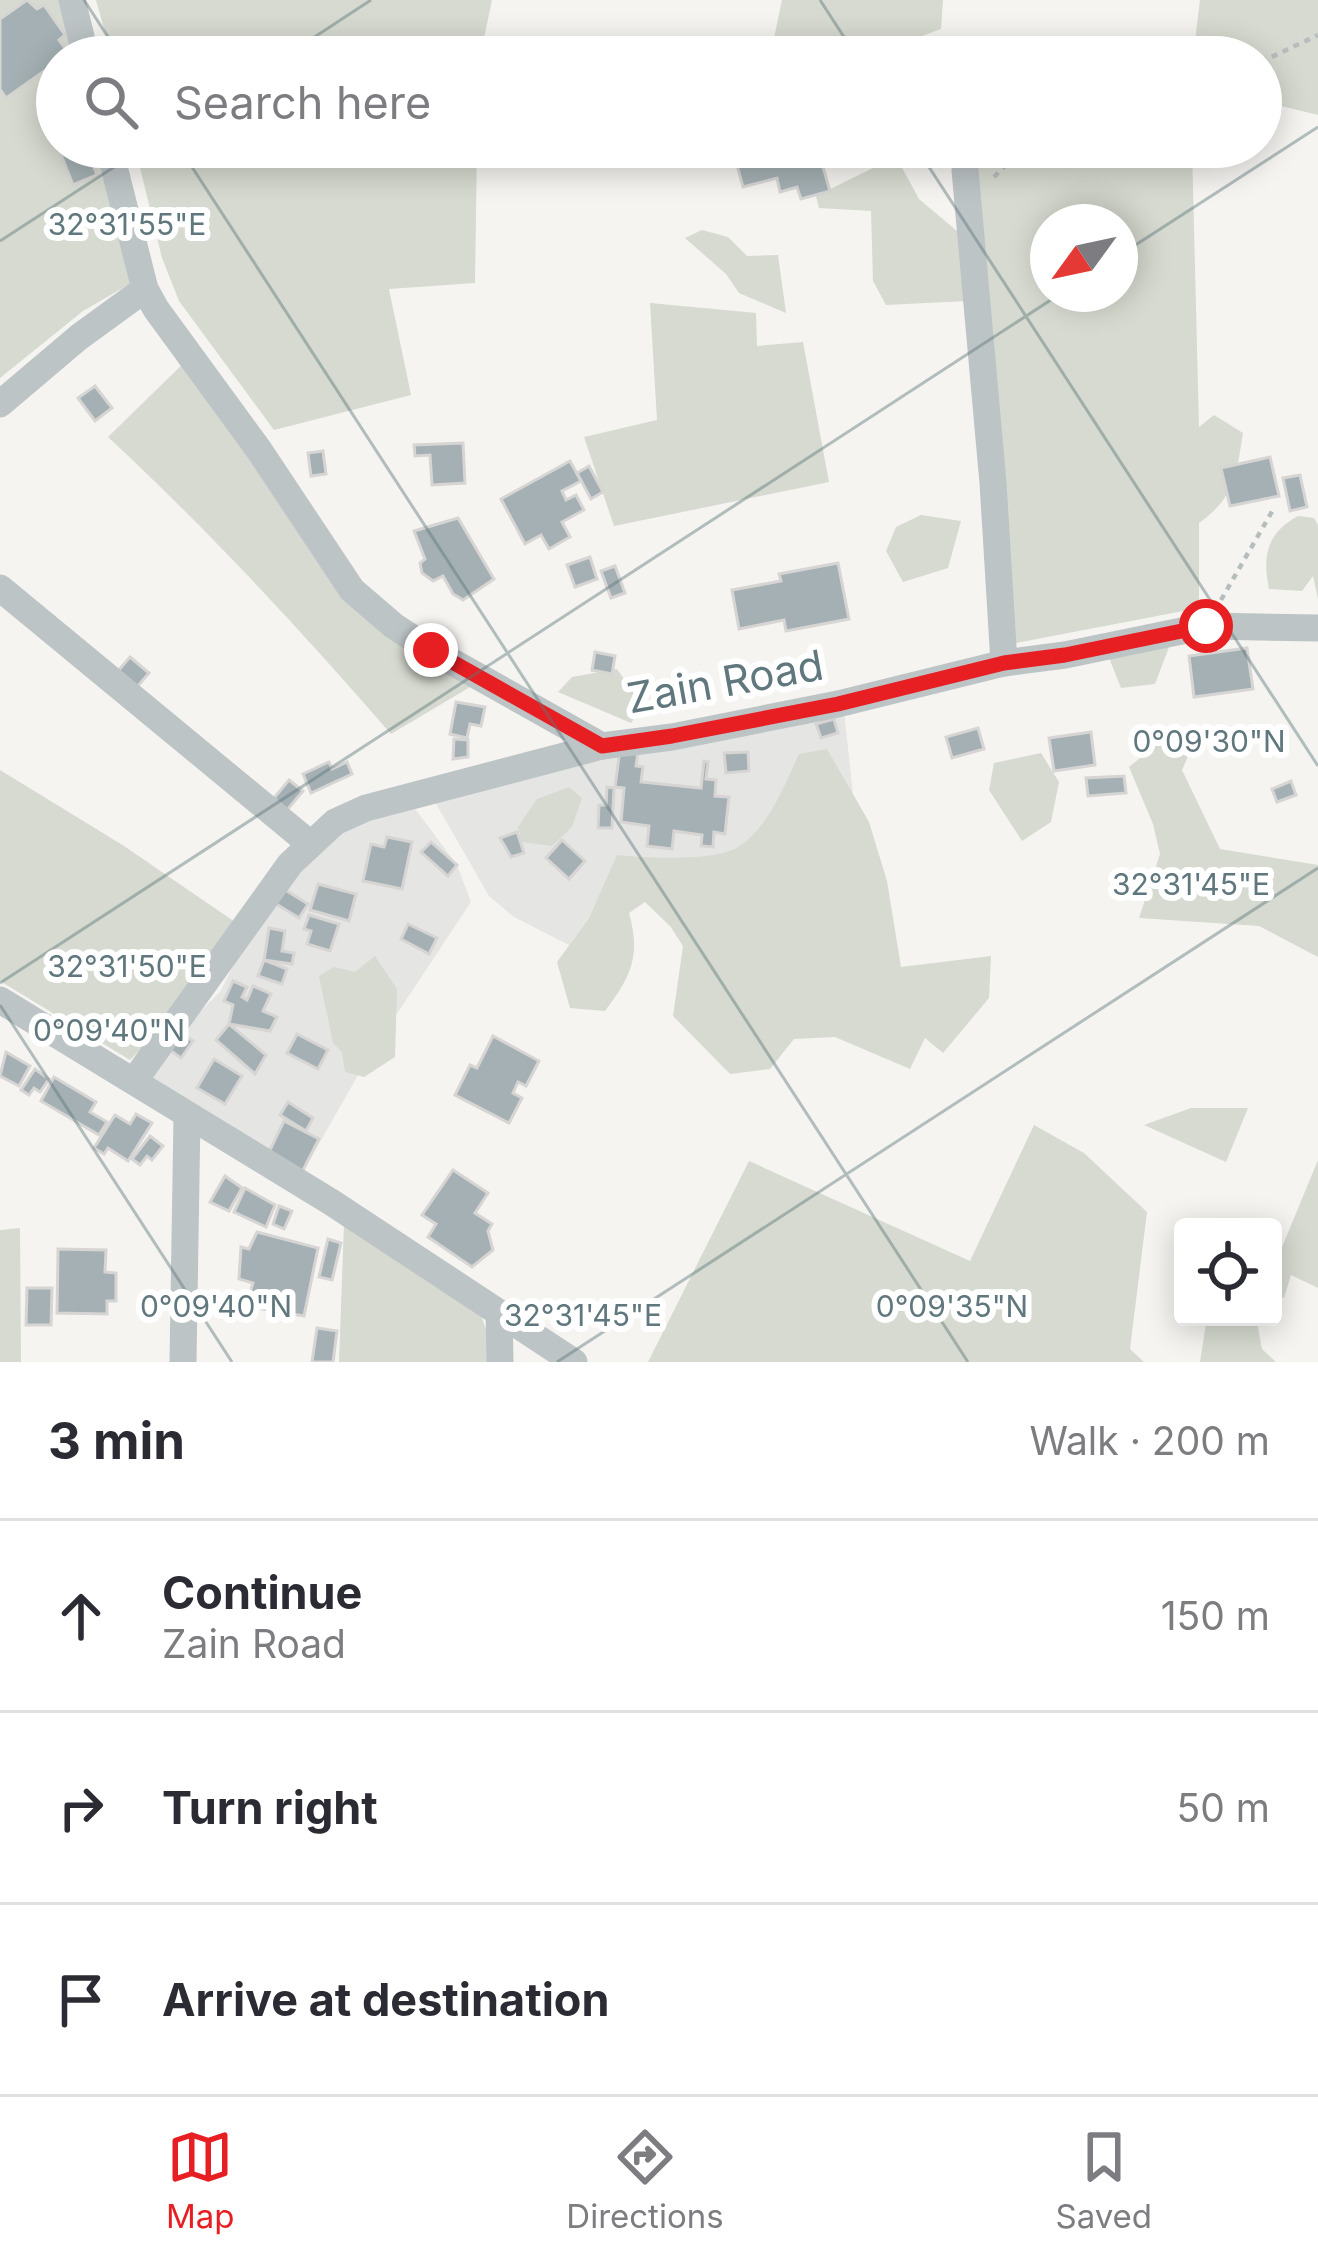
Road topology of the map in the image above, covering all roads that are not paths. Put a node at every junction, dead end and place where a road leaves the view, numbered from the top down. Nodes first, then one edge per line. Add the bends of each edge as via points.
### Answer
1 (72, 0) edge
2 (81, 36) edge
3 (114, 168) edge
4 (966, 182) road end
5 (146, 289) junction
6 (0, 404) edge
7 (0, 588) edge
8 (1318, 628) edge
9 (1004, 663) junction
10 (602, 746) junction
11 (309, 843) junction
12 (0, 1000) edge
13 (134, 1082) junction
14 (187, 1116) junction
15 (499, 1313) junction
16 (183, 1362) edge
17 (500, 1362) edge
18 (574, 1362) edge

1 - 2 street
3 - 5 street
4 - 9 street
5 - 6 street
5 - 10 street via 352,590 431,650
7 - 11 street
8 - 9 street, Zain Road via 1206,626
9 - 10 street, Zain Road via 838,704
10 - 11 street, Zain Road via 391,799
11 - 13 street, Zain Road
12 - 13 street
13 - 14 street
14 - 15 street
14 - 16 street
15 - 17 street
15 - 18 street

